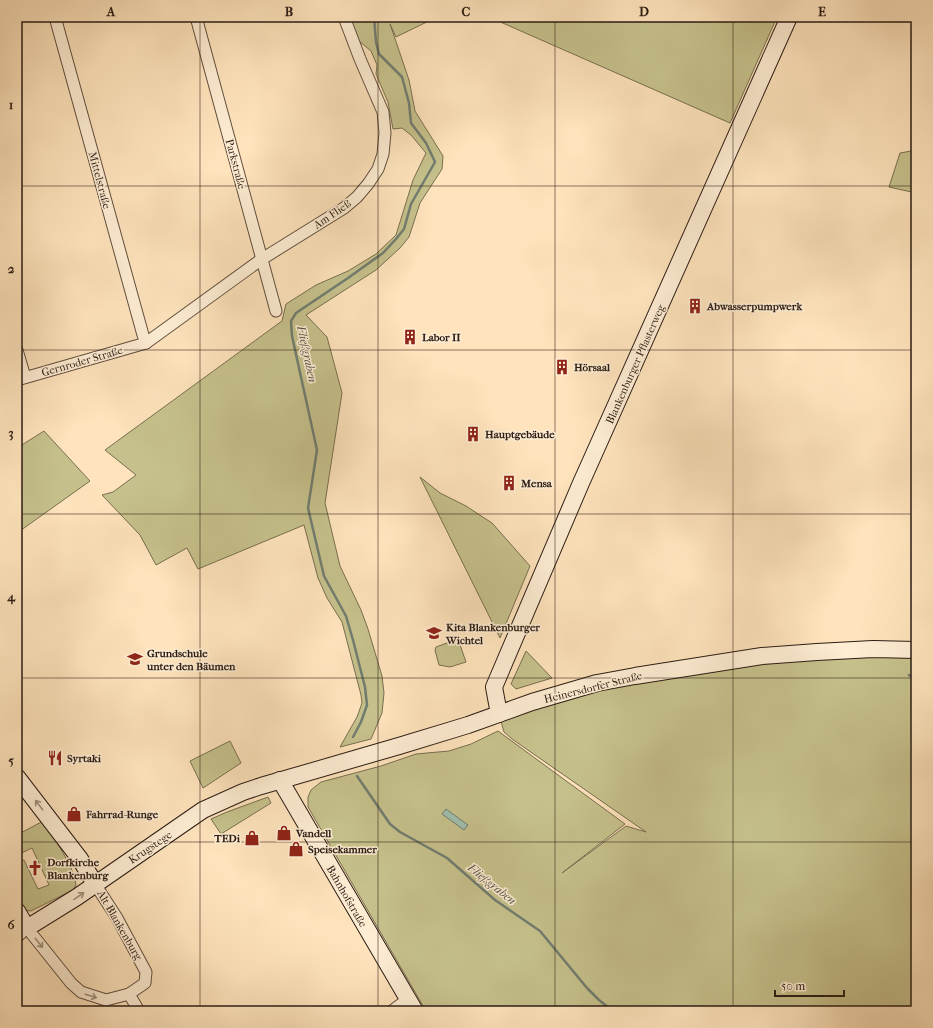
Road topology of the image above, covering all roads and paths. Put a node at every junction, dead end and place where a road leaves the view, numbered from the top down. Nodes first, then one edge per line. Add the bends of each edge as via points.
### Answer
1 (55, 17) edge
2 (196, 17) edge
3 (344, 17) edge
4 (789, 17) edge
5 (262, 259) junction
6 (276, 311) dead end
7 (146, 343) junction
8 (17, 350) edge
9 (21, 379) edge
10 (916, 650) edge
11 (499, 714) junction
12 (17, 776) edge
13 (280, 780) junction
14 (95, 884) junction
15 (17, 911) edge
16 (22, 932) edge
17 (129, 994) junction
18 (412, 1005) edge
19 (139, 1011) edge
20 (392, 1011) edge

1 - 7 street, Mittelstraße
2 - 5 street, Parkstraße
3 - 5 street, Am Fließ via 383,112 385,133 383,154 378,169 357,197 344,208
4 - 11 main road, Blankenburger Pflasterweg via 575,498 494,687
5 - 6 street, Parkstraße
5 - 7 street, Am Fließ
7 - 9 street, Gernroder Straße
8 - 9 street
10 - 11 main road, Heinersdorfer Straße via 873,649 762,656 677,669 597,683
11 - 13 main road, Heinersdorfer Straße
14 -> 12 main road, Alt-Blankenburg via 80,858
13 - 14 main road, Krugstege via 243,792 203,810
13 - 18 main road, Bahnhofstraße
16 -> 14 main road, Krugstege
14 - 17 street, Alt-Blankenburg via 146,972 145,983
15 - 16 main road, Alt-Blankenburg
16 -> 17 street, Alt-Blankenburg via 81,992 106,1000
17 - 19 street
18 - 20 street

